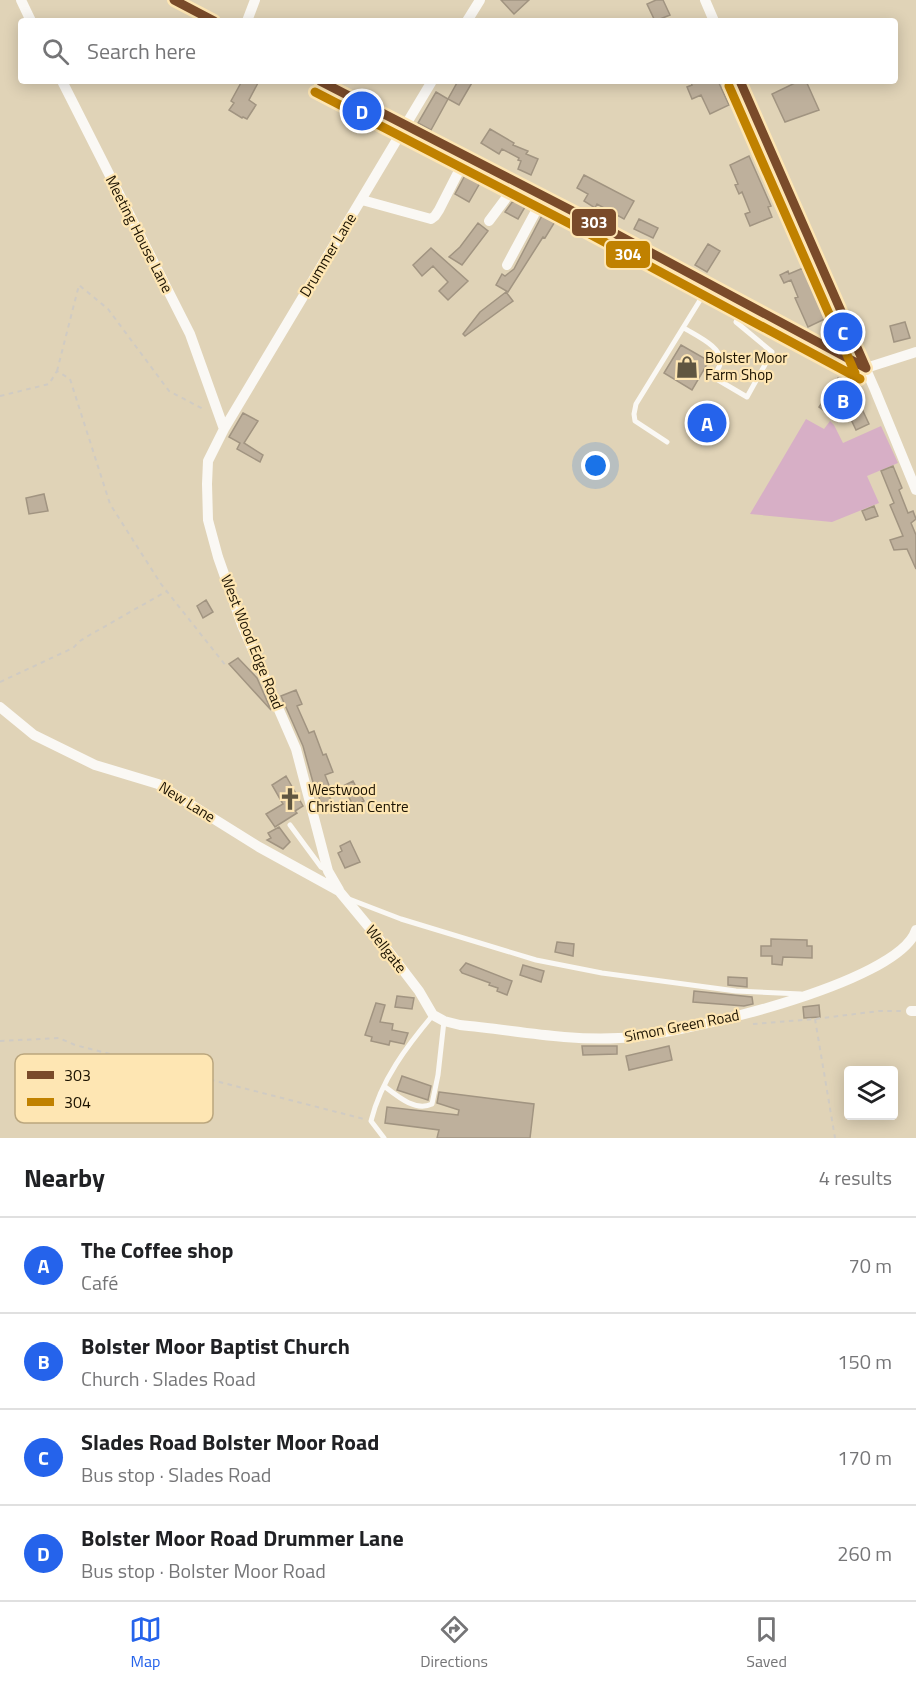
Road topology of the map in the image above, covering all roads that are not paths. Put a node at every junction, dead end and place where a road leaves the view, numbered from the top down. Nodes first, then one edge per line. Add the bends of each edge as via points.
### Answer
1 (21, 0) edge
2 (174, 0) edge
3 (255, 0) edge
4 (480, 0) edge
5 (705, 0) edge
6 (30, 18) edge
7 (208, 18) edge
8 (248, 18) edge
9 (469, 18) edge
10 (713, 18) edge
11 (64, 84) edge
12 (326, 84) edge
13 (430, 84) edge
14 (741, 84) edge
15 (405, 125) junction
16 (467, 155) junction
17 (518, 182) junction
18 (544, 196) junction
19 (362, 200) junction
20 (489, 221) dead end
21 (507, 265) dead end
22 (710, 284) junction
23 (745, 303) junction
24 (684, 328) junction
25 (916, 352) edge
26 (866, 368) junction
27 (224, 429) junction
28 (668, 442) dead end
29 (916, 490) edge
30 (0, 707) edge
31 (290, 825) dead end
32 (328, 871) junction
33 (308, 872) joint
34 (342, 894) junction
35 (916, 930) edge
36 (810, 994) junction
37 (434, 1015) junction
38 (444, 1021) junction
39 (460, 1025) joint
40 (384, 1086) junction
41 (384, 1138) edge

1 - 6 street
2 - 7 street
3 - 8 street
4 - 9 street
5 - 10 street
11 - 27 street, Meeting House Lane via 190,334
12 - 15 street
13 - 15 street, Drummer Lane
14 - 26 street
15 - 16 street
15 - 19 street, Drummer Lane
16 - 17 street
16 - 19 street via 440,210 431,219
17 - 18 street
17 - 20 street
18 - 21 street
18 - 22 street
19 - 27 street, Drummer Lane
22 - 23 street
22 - 24 lane
23 - 24 lane via 735,322 772,352 747,397 713,377 721,364 716,349
23 - 26 street
24 - 28 lane via 648,382 633,414 635,421
25 - 26 street
26 - 29 street
27 - 32 street, West Wood Edge Road via 208,461 208,520 242,625 296,749
30 - 33 street, New Lane via 34,735 95,765 158,784 259,847
31 - 32 lane
32 - 34 street, West Wood Edge Road
33 - 34 street, Wellgate
34 - 36 lane via 401,918 536,960 735,991
34 - 37 street, Wellgate
35 - 36 street, Simon Green Road via 908,945 884,963
36 - 39 street, Simon Green Road via 718,1021 622,1038 568,1039
37 - 38 street, Wellgate
37 - 40 lane via 406,1047
38 - 39 street, Wellgate
38 - 40 lane via 432,1104 409,1103
40 - 41 lane via 371,1121

